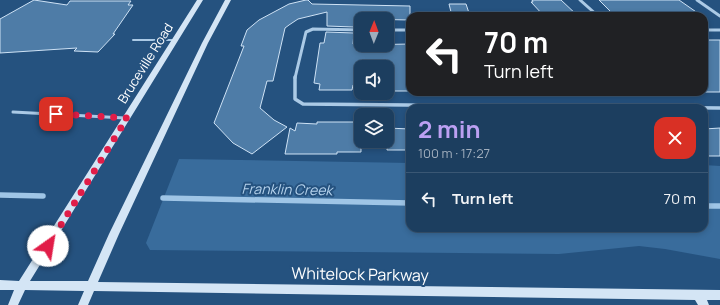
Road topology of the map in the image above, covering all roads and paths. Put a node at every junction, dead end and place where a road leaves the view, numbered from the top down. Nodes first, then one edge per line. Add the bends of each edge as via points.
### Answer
1 (200, 0) edge
2 (228, 0) edge
3 (580, 0) edge
4 (697, 0) edge
5 (594, 12) edge
6 (720, 16) edge
7 (354, 30) edge
8 (394, 30) edge
9 (406, 30) edge
10 (708, 30) edge
11 (720, 30) edge
12 (133, 40) dead end
13 (176, 40) junction
14 (406, 106) edge
15 (708, 108) edge
16 (720, 108) edge
17 (13, 112) dead end
18 (127, 118) junction
19 (0, 285) edge
20 (22, 285) junction
21 (90, 286) junction
22 (698, 295) junction
23 (720, 295) edge
24 (13, 305) edge
25 (82, 305) edge
26 (704, 305) edge

1 - 13 main road, Bruceville Road
2 - 21 main road
3 - 5 street
4 - 6 street
7 - 14 street via 314,29 306,32 293,88 295,99 303,104
8 - 9 street
10 - 11 street
12 - 13 lane
13 - 18 main road, Bruceville Road
15 - 16 street
17 - 18 lane
18 - 20 main road, Bruceville Road
19 - 20 main road, Whitelock Parkway
20 - 21 main road, Whitelock Parkway
20 - 24 main road, Bruceville Road
21 - 22 main road, Whitelock Parkway
21 - 25 main road
22 - 23 main road, Whitelock Parkway
22 - 26 main road

